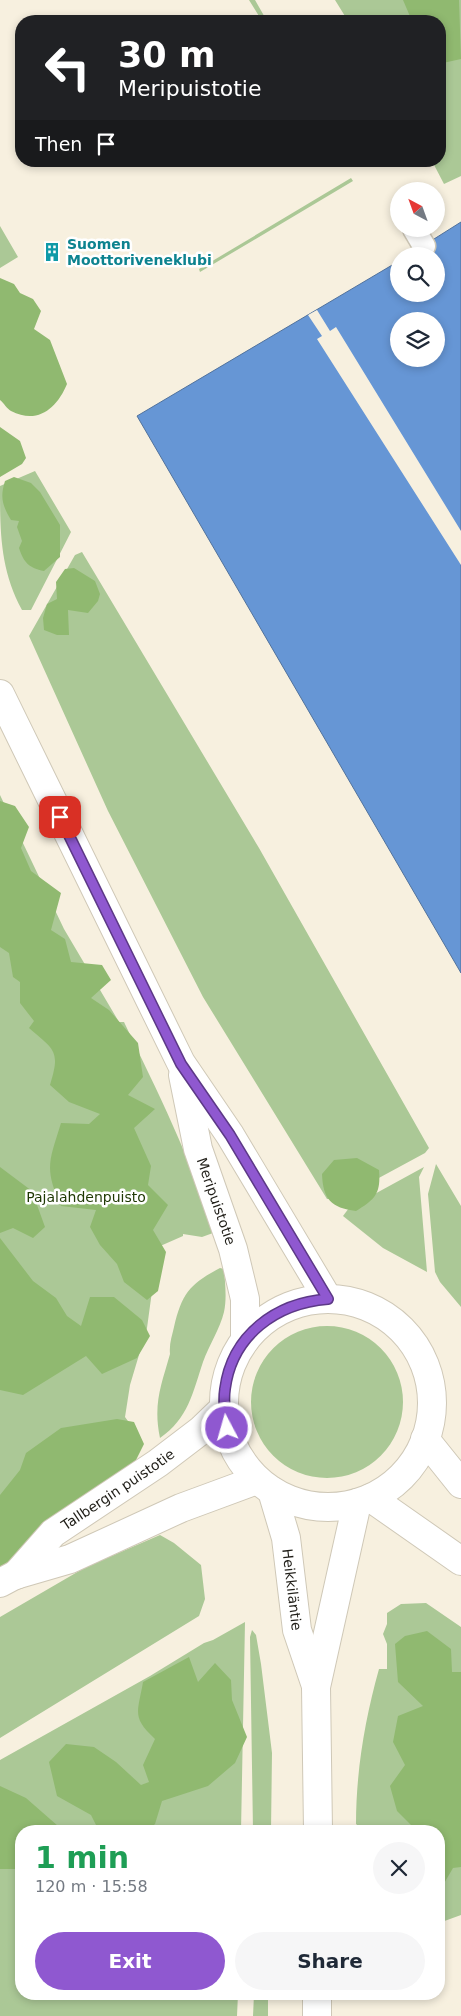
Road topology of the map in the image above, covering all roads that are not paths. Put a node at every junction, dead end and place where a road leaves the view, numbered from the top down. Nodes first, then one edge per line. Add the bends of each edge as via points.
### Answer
1 (0, 694) edge
2 (181, 1064) junction
3 (328, 1299) junction
4 (245, 1340) junction
5 (224, 1408) junction
6 (425, 1439) junction
7 (461, 1484) edge
8 (265, 1485) junction
9 (364, 1501) junction
10 (461, 1561) edge
11 (8, 1579) edge
12 (316, 1687) junction
13 (318, 1825) edge
14 (317, 2000) edge
15 (317, 2016) edge

1 - 2 main road, Meripuistotie
2 - 3 main road, Meripuistotie via 230,1135
2 - 4 main road, Meripuistotie via 198,1149 233,1249 243,1291
3 - 4 main road via 290,1306 273,1314
3 - 6 main road via 376,1311 403,1331 413,1344 422,1358 431,1390 432,1407
4 - 5 main road via 229,1372
5 - 8 main road via 234,1447 244,1464
5 - 11 main road, Tallbergin puistotie via 158,1463 53,1533
6 - 7 main road
6 - 9 main road via 398,1480
8 - 9 main road via 288,1500 322,1507
8 - 11 main road, Tallbergin puistotie via 181,1508 70,1559
8 - 12 main road, Heikkiläntie via 286,1538 297,1630
9 - 10 main road
9 - 12 main road, Heikkiläntie
12 - 13 main road, Heikkiläntie
14 - 15 main road

